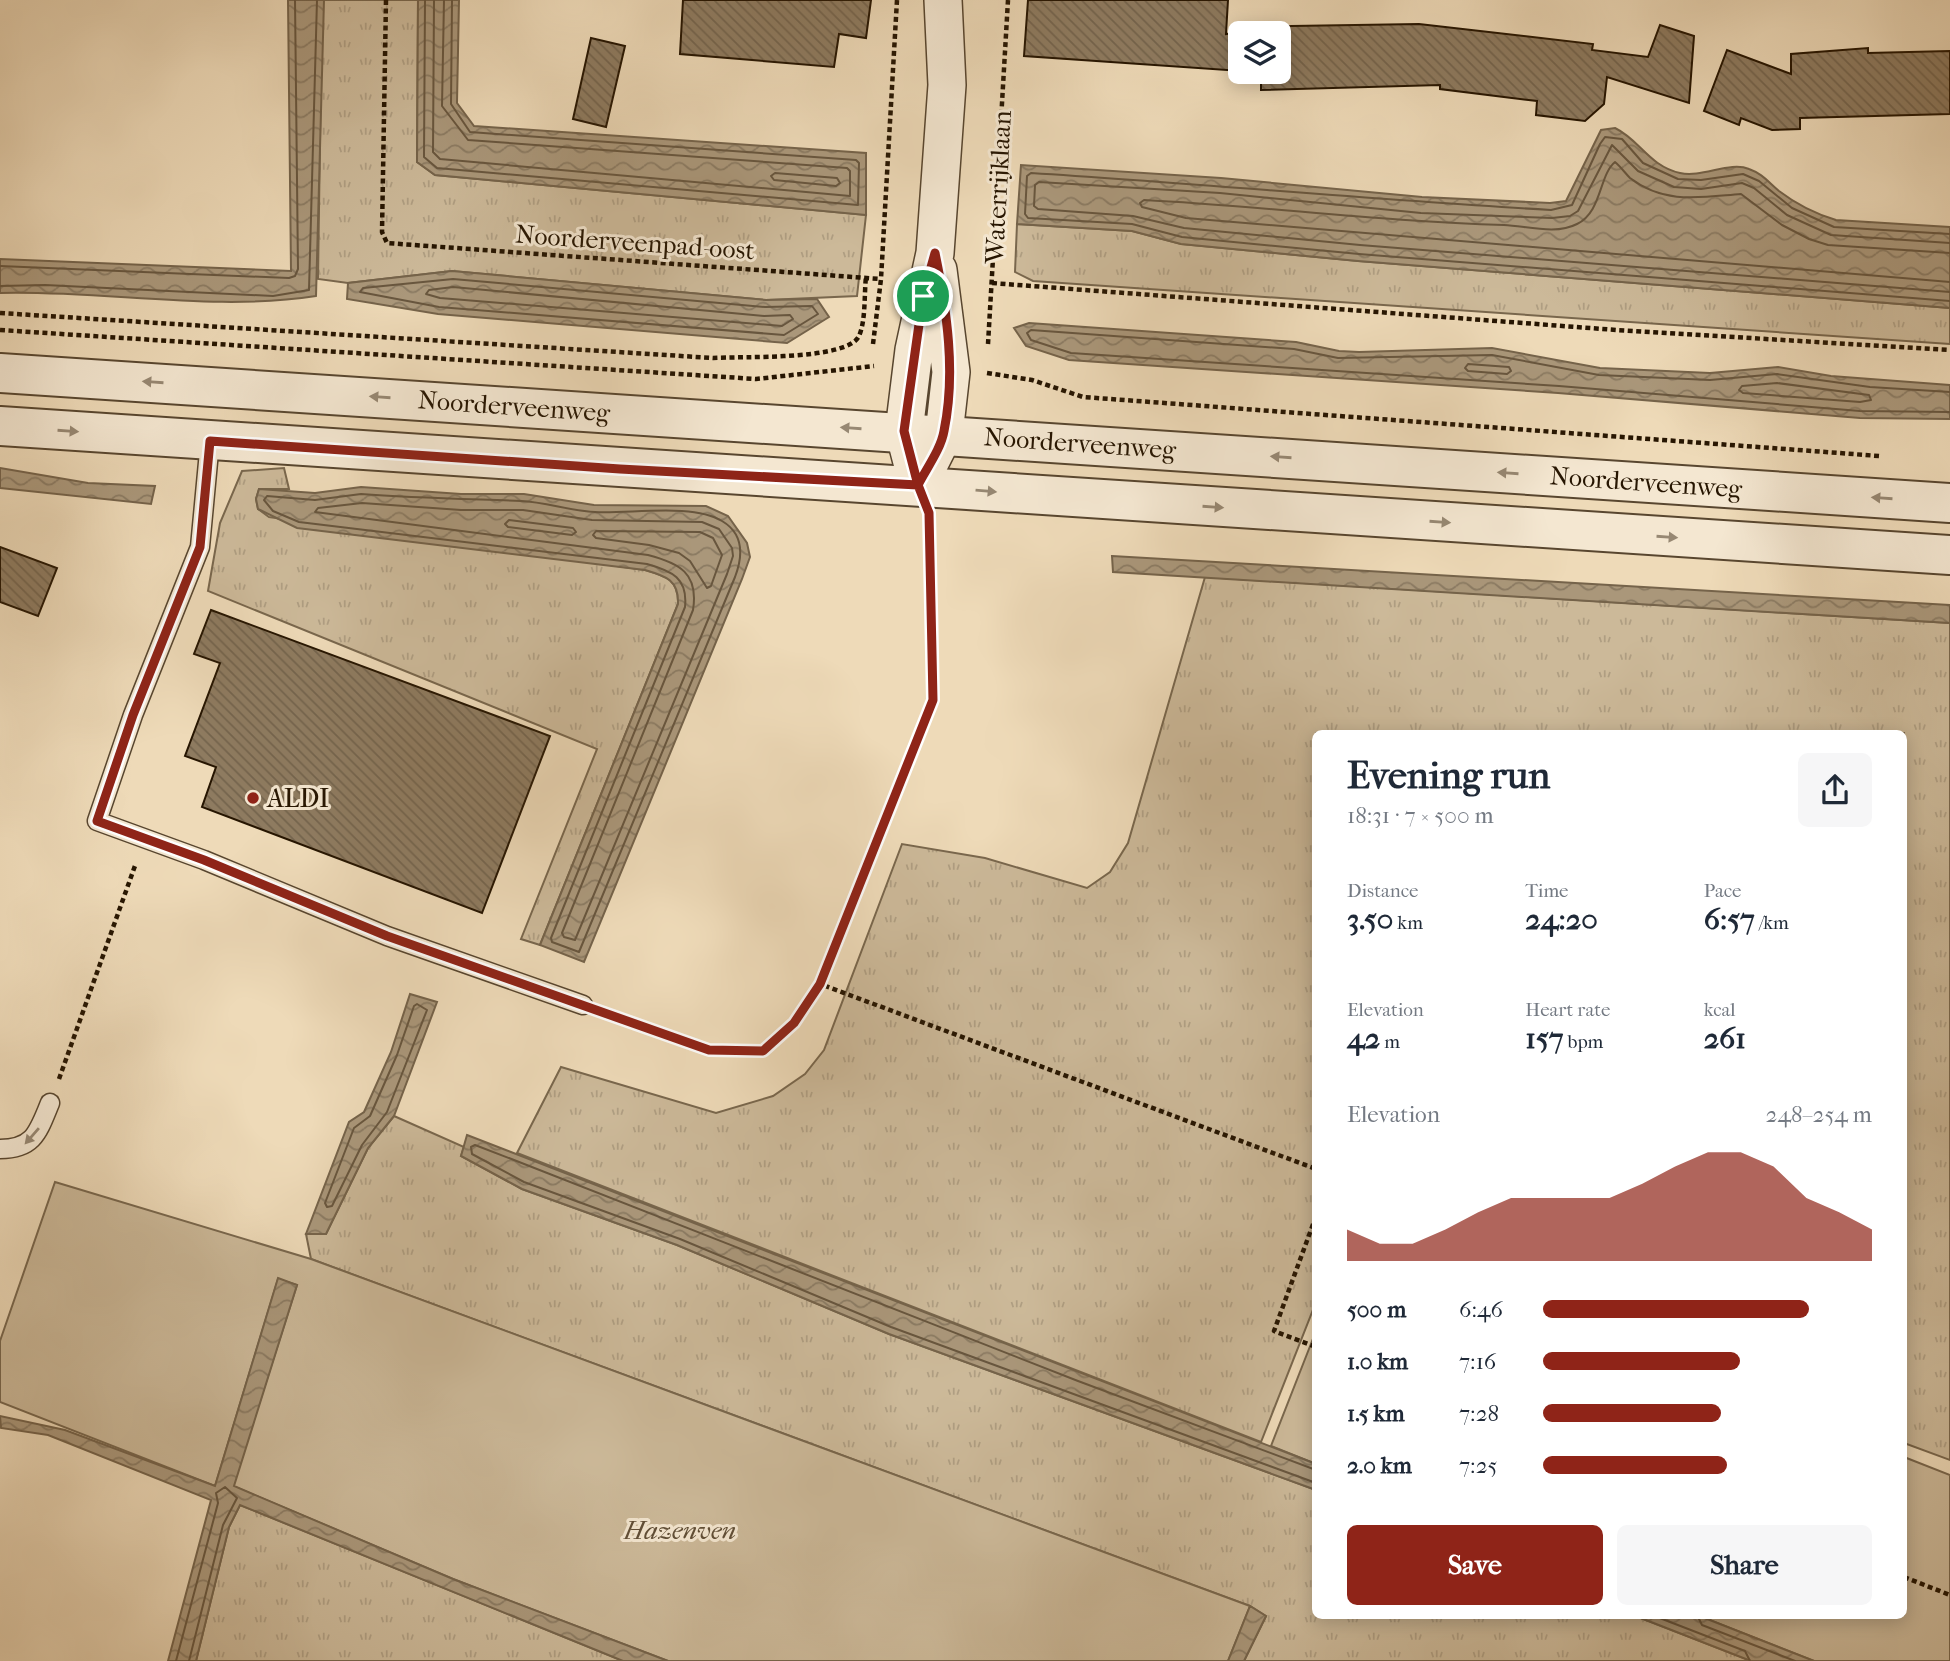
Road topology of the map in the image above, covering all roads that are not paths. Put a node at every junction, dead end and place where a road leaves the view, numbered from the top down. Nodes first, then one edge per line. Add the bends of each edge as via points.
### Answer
1 (943, 0) edge
2 (965, 0) edge
3 (947, 85) junction
4 (936, 236) junction
5 (0, 373) edge
6 (0, 426) edge
7 (904, 431) junction
8 (944, 434) junction
9 (210, 441) junction
10 (918, 485) junction
11 (1950, 503) edge
12 (1950, 555) edge
13 (583, 1005) road end
14 (50, 1104) road end
15 (0, 1149) edge

1 - 3 street
2 - 3 street
3 - 4 street
4 - 7 street
4 - 8 street via 951,372
7 -> 5 street, Noorderveenweg
6 -> 9 street, Noorderveenweg
7 - 8 street, Noorderveenweg
7 - 10 street
8 - 10 street
11 -> 8 street, Noorderveenweg
9 - 10 street, Noorderveenweg
9 - 13 lane via 200,547 133,715 97,821 387,936
10 -> 12 street, Noorderveenweg
14 -> 15 lane via 38,1133 21,1148

